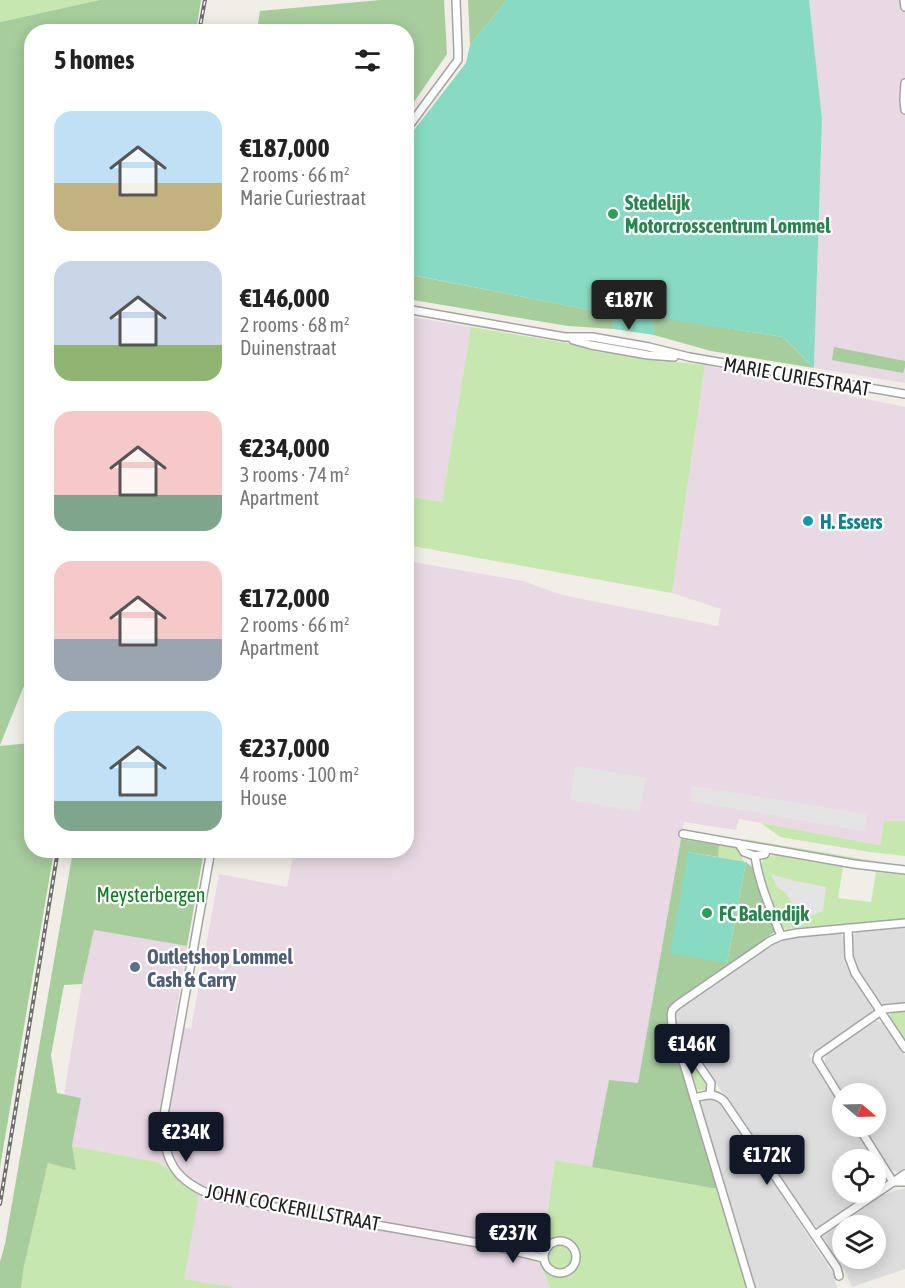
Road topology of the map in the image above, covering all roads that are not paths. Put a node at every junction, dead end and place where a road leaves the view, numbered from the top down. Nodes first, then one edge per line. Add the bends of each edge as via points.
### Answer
1 (456, 0) edge
2 (904, 0) edge
3 (905, 8) edge
4 (905, 83) edge
5 (905, 110) edge
6 (414, 119) edge
7 (414, 310) edge
8 (905, 394) edge
9 (682, 834) dead end
10 (739, 844) junction
11 (767, 849) junction
12 (754, 856) junction
13 (210, 858) edge
14 (905, 870) edge
15 (905, 923) edge
16 (848, 928) junction
17 (781, 936) junction
18 (905, 1007) edge
19 (880, 1011) junction
20 (905, 1047) edge
21 (680, 1051) junction
22 (832, 1084) edge
23 (711, 1094) junction
24 (694, 1098) junction
25 (865, 1137) edge
26 (905, 1174) edge
27 (893, 1182) junction
28 (905, 1182) edge
29 (815, 1235) junction
30 (490, 1245) junction
31 (545, 1250) junction
32 (543, 1258) junction
33 (839, 1276) dead end
34 (751, 1288) edge

1 - 6 street via 458,60
2 - 3 street
4 - 5 street
7 - 8 street, MARIE CURIESTRAAT via 565,337 592,337
9 - 10 street
10 - 11 street
10 - 12 street via 744,852
11 - 12 street via 765,854
11 - 14 street
12 - 17 street
13 - 30 street, JOHN COCKERILLSTRAAT via 164,1115 164,1141 179,1174 218,1197
15 - 16 street
16 - 17 street
16 - 19 street via 852,967
17 - 21 street via 673,1008 670,1016
18 - 19 street
19 - 20 street
19 - 22 street via 818,1055 817,1060
21 - 23 street via 692,1055 711,1083
21 - 24 street
23 - 24 street
23 - 29 street via 724,1101
24 - 34 street
25 - 27 street
26 - 27 street
27 - 28 street
27 - 29 street
29 - 33 street
30 - 31 street, JOHN COCKERILLSTRAAT
30 - 32 street, JOHN COCKERILLSTRAAT
31 - 32 street
31 - 32 street, JOHN COCKERILLSTRAAT via 553,1242 568,1243 575,1251 575,1262 569,1271 559,1274 548,1269

